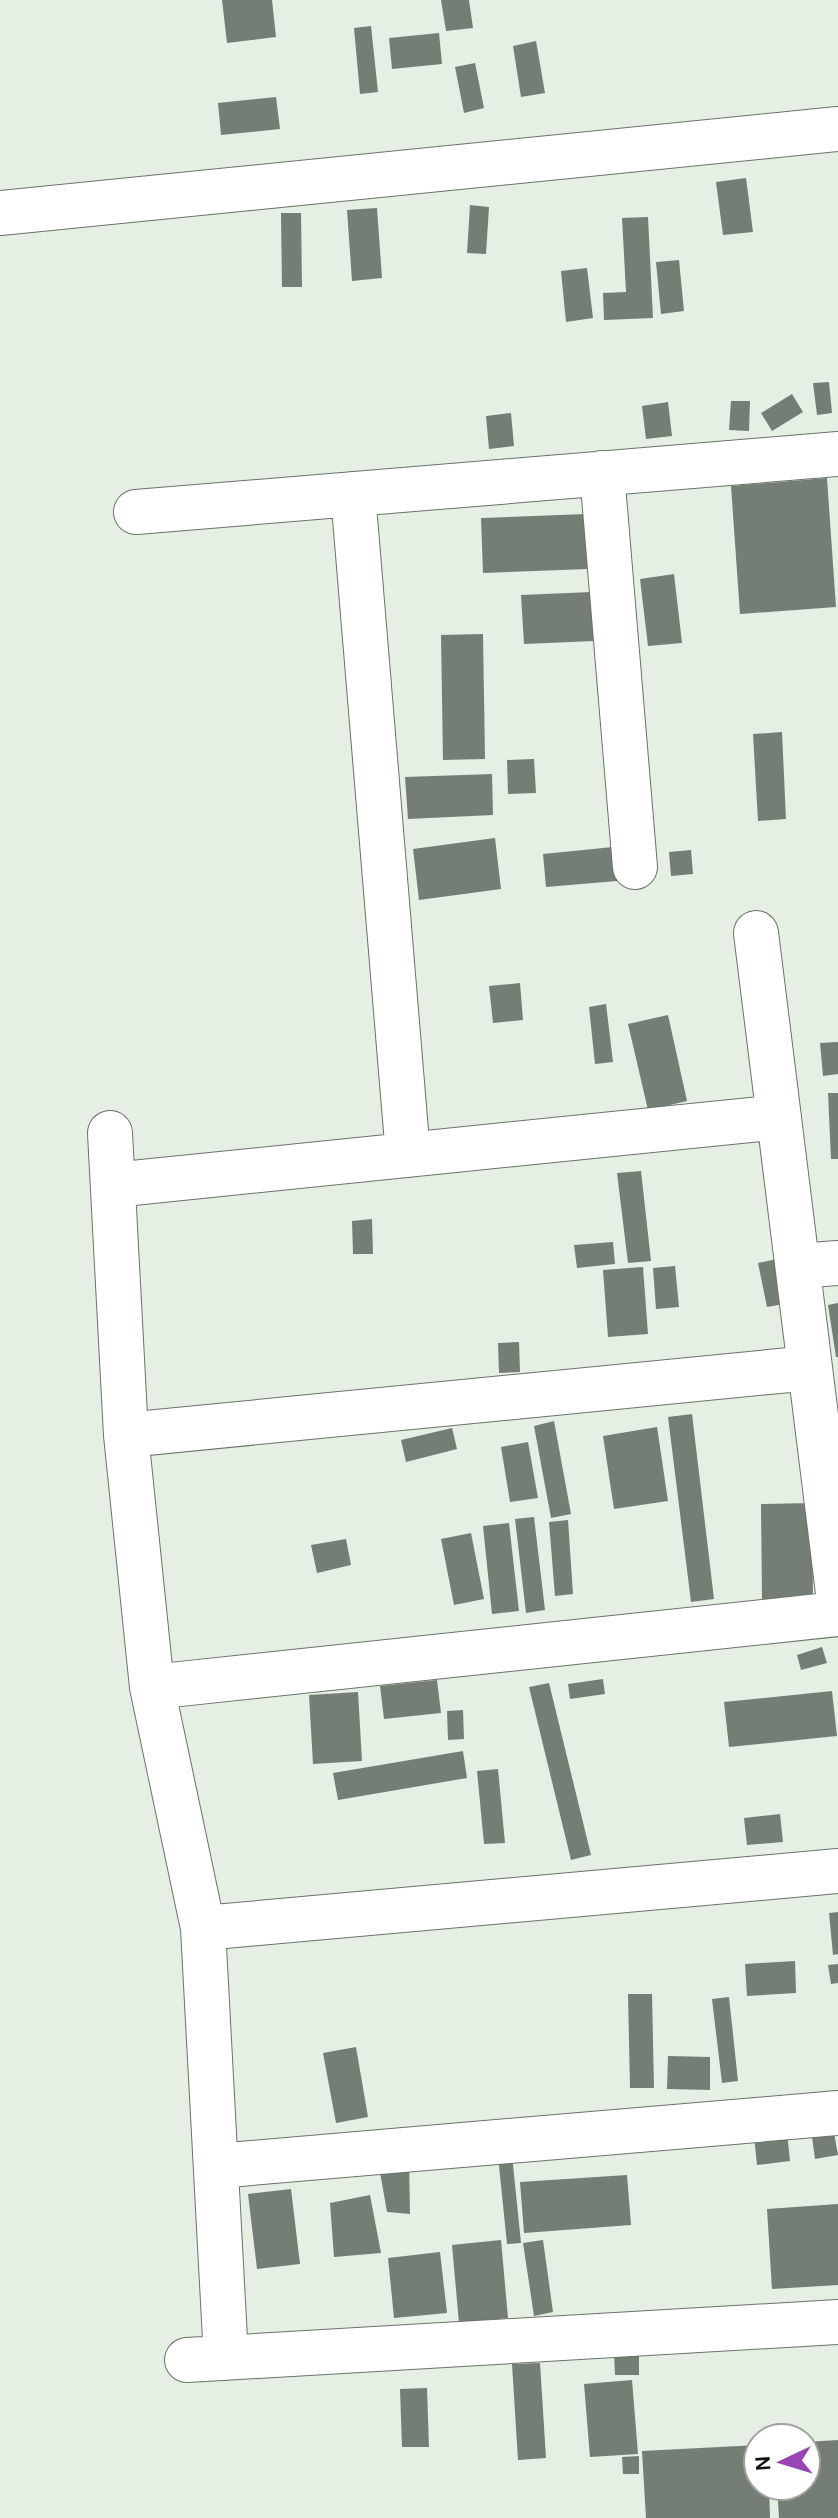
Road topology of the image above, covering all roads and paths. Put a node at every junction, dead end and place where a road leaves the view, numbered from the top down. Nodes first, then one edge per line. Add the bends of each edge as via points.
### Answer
1 (838, 129) edge
2 (0, 213) edge
3 (838, 454) edge
4 (602, 473) junction
5 (353, 494) junction
6 (136, 512) dead end
7 (635, 867) dead end
8 (756, 933) dead end
9 (779, 1117) junction
10 (110, 1133) dead end
11 (408, 1155) junction
12 (113, 1185) junction
13 (818, 1264) edge
14 (810, 1368) junction
15 (126, 1435) junction
16 (838, 1593) edge
17 (838, 1614) edge
18 (152, 1687) junction
19 (838, 1871) edge
20 (203, 1928) junction
21 (838, 2113) edge
22 (216, 2166) junction
23 (838, 2322) edge

1 - 2 street
3 - 4 street
4 - 5 street
4 - 7 street
5 - 6 street
5 - 11 street
8 - 9 street
9 - 11 street
9 - 13 street
10 - 12 street
11 - 12 street
12 - 15 street
13 - 14 street
14 - 15 street
14 - 16 street
15 - 18 street
17 - 18 street
18 - 20 street
19 - 20 street
20 - 22 street
21 - 22 street
22 - 23 street via 206,2359

